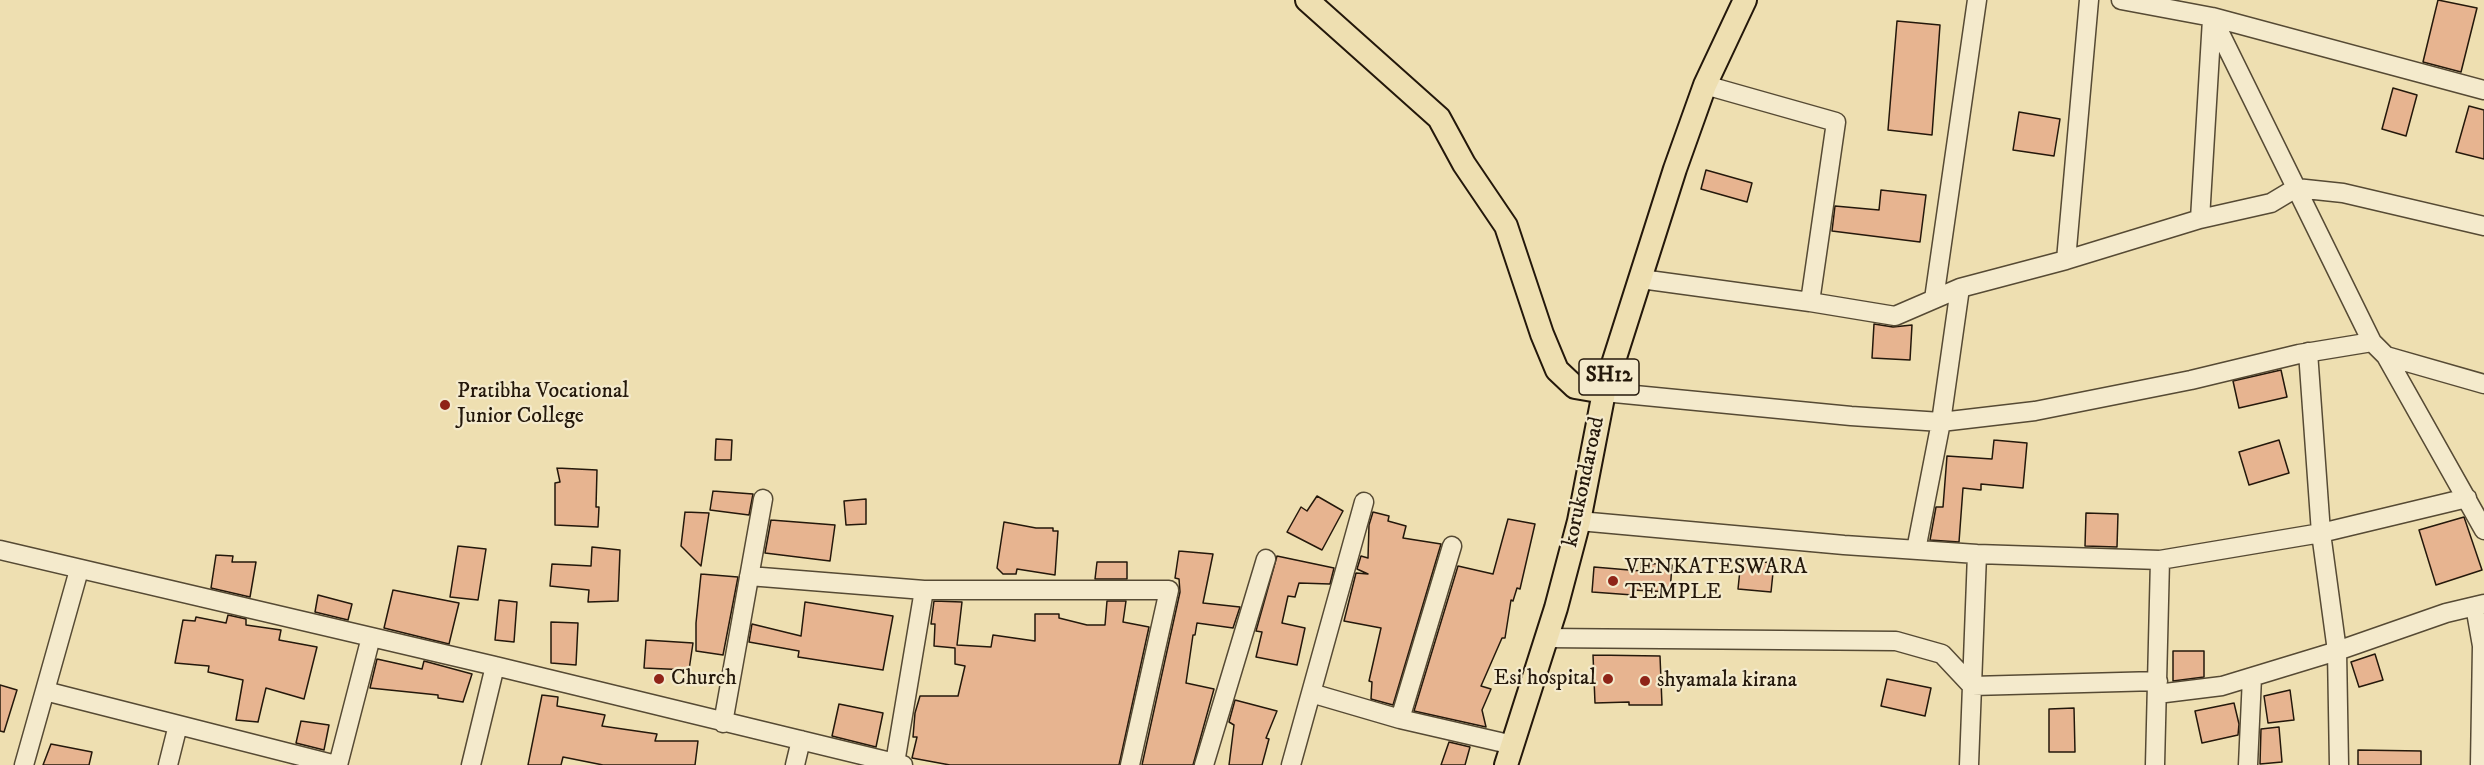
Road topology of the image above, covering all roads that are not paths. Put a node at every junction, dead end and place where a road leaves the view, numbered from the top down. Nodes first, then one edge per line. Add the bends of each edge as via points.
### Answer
1 (1306, 0) edge
2 (1745, 0) edge
3 (1977, 0) edge
4 (2089, 0) edge
5 (2121, 0) edge
6 (2212, 17) junction
7 (1705, 85) junction
8 (2484, 90) edge
9 (2296, 188) junction
10 (2199, 219) junction
11 (2484, 226) edge
12 (2066, 260) junction
13 (1641, 279) junction
14 (1960, 288) junction
15 (1934, 300) junction
16 (1810, 302) junction
17 (2372, 342) junction
18 (2308, 352) junction
19 (2386, 356) junction
20 (2484, 384) edge
21 (1604, 392) junction
22 (1941, 422) junction
23 (763, 499) dead end
24 (1364, 502) dead end
25 (2475, 507) edge
26 (1580, 521) junction
27 (2484, 530) edge
28 (2321, 533) junction
29 (1452, 546) dead end
30 (0, 550) edge
31 (1916, 550) junction
32 (1977, 554) junction
33 (1266, 559) dead end
34 (2160, 560) junction
35 (79, 570) junction
36 (749, 576) junction
37 (924, 590) junction
38 (2480, 605) edge
39 (371, 637) junction
40 (1546, 638) junction
41 (2337, 651) junction
42 (495, 666) junction
43 (2252, 677) junction
44 (1972, 686) junction
45 (2157, 688) junction
46 (45, 691) junction
47 (1311, 693) junction
48 (1400, 719) junction
49 (723, 723) junction
50 (178, 725) junction
51 (801, 740) junction
52 (1510, 755) edge
53 (899, 764) edge
54 (24, 765) edge
55 (168, 765) edge
56 (337, 765) edge
57 (471, 765) edge
58 (795, 765) edge
59 (1130, 765) edge
60 (1203, 765) edge
61 (1291, 765) edge
62 (1969, 765) edge
63 (2155, 765) edge
64 (2248, 765) edge
65 (2339, 765) edge
66 (2480, 765) edge

1 - 21 main road via 1438,117 1506,226 1557,370 1575,387
2 - 7 main road, korukondaroad / SH12
3 - 15 street
4 - 12 street
5 - 6 street
6 - 8 street
6 - 9 street
6 - 10 street
7 - 13 main road, korukondaroad / SH12
7 - 16 street via 1836,122
9 - 10 street via 2271,203
9 - 11 street via 2343,193
9 - 17 street
10 - 12 street
12 - 14 street
13 - 16 street
13 - 21 main road, korukondaroad / SH12
14 - 15 street
14 - 22 street
15 - 16 street via 1894,316
17 - 18 street
17 - 19 street
18 - 22 street via 2035,411
18 - 28 street
19 - 20 street
19 - 25 street
21 - 22 street
21 - 26 main road, korukondaroad / SH12
22 - 31 street
23 - 36 street
24 - 47 street
25 - 27 street
25 - 28 street
26 - 31 street
26 - 40 main road, korukondaroad / SH12
28 - 34 street
28 - 41 street
29 - 48 street
30 - 35 street
31 - 32 street
32 - 34 street
32 - 44 street
33 - 60 street
34 - 45 street
35 - 39 street
35 - 46 street
36 - 37 street
36 - 49 street
37 - 53 street
37 - 59 street via 1169,590
38 - 41 street
38 - 66 street
39 - 42 street
39 - 56 street
40 - 44 street via 1896,641 1942,654
40 - 52 main road, korukondaroad / SH12
41 - 43 street
41 - 65 street
42 - 49 street
42 - 57 street
43 - 45 street via 2222,686
43 - 64 street
44 - 45 street
44 - 62 street
45 - 63 street
46 - 50 street
46 - 54 street
47 - 48 street
47 - 61 street
48 - 52 street
49 - 51 street
50 - 55 street
50 - 56 street
51 - 53 street
51 - 58 street

